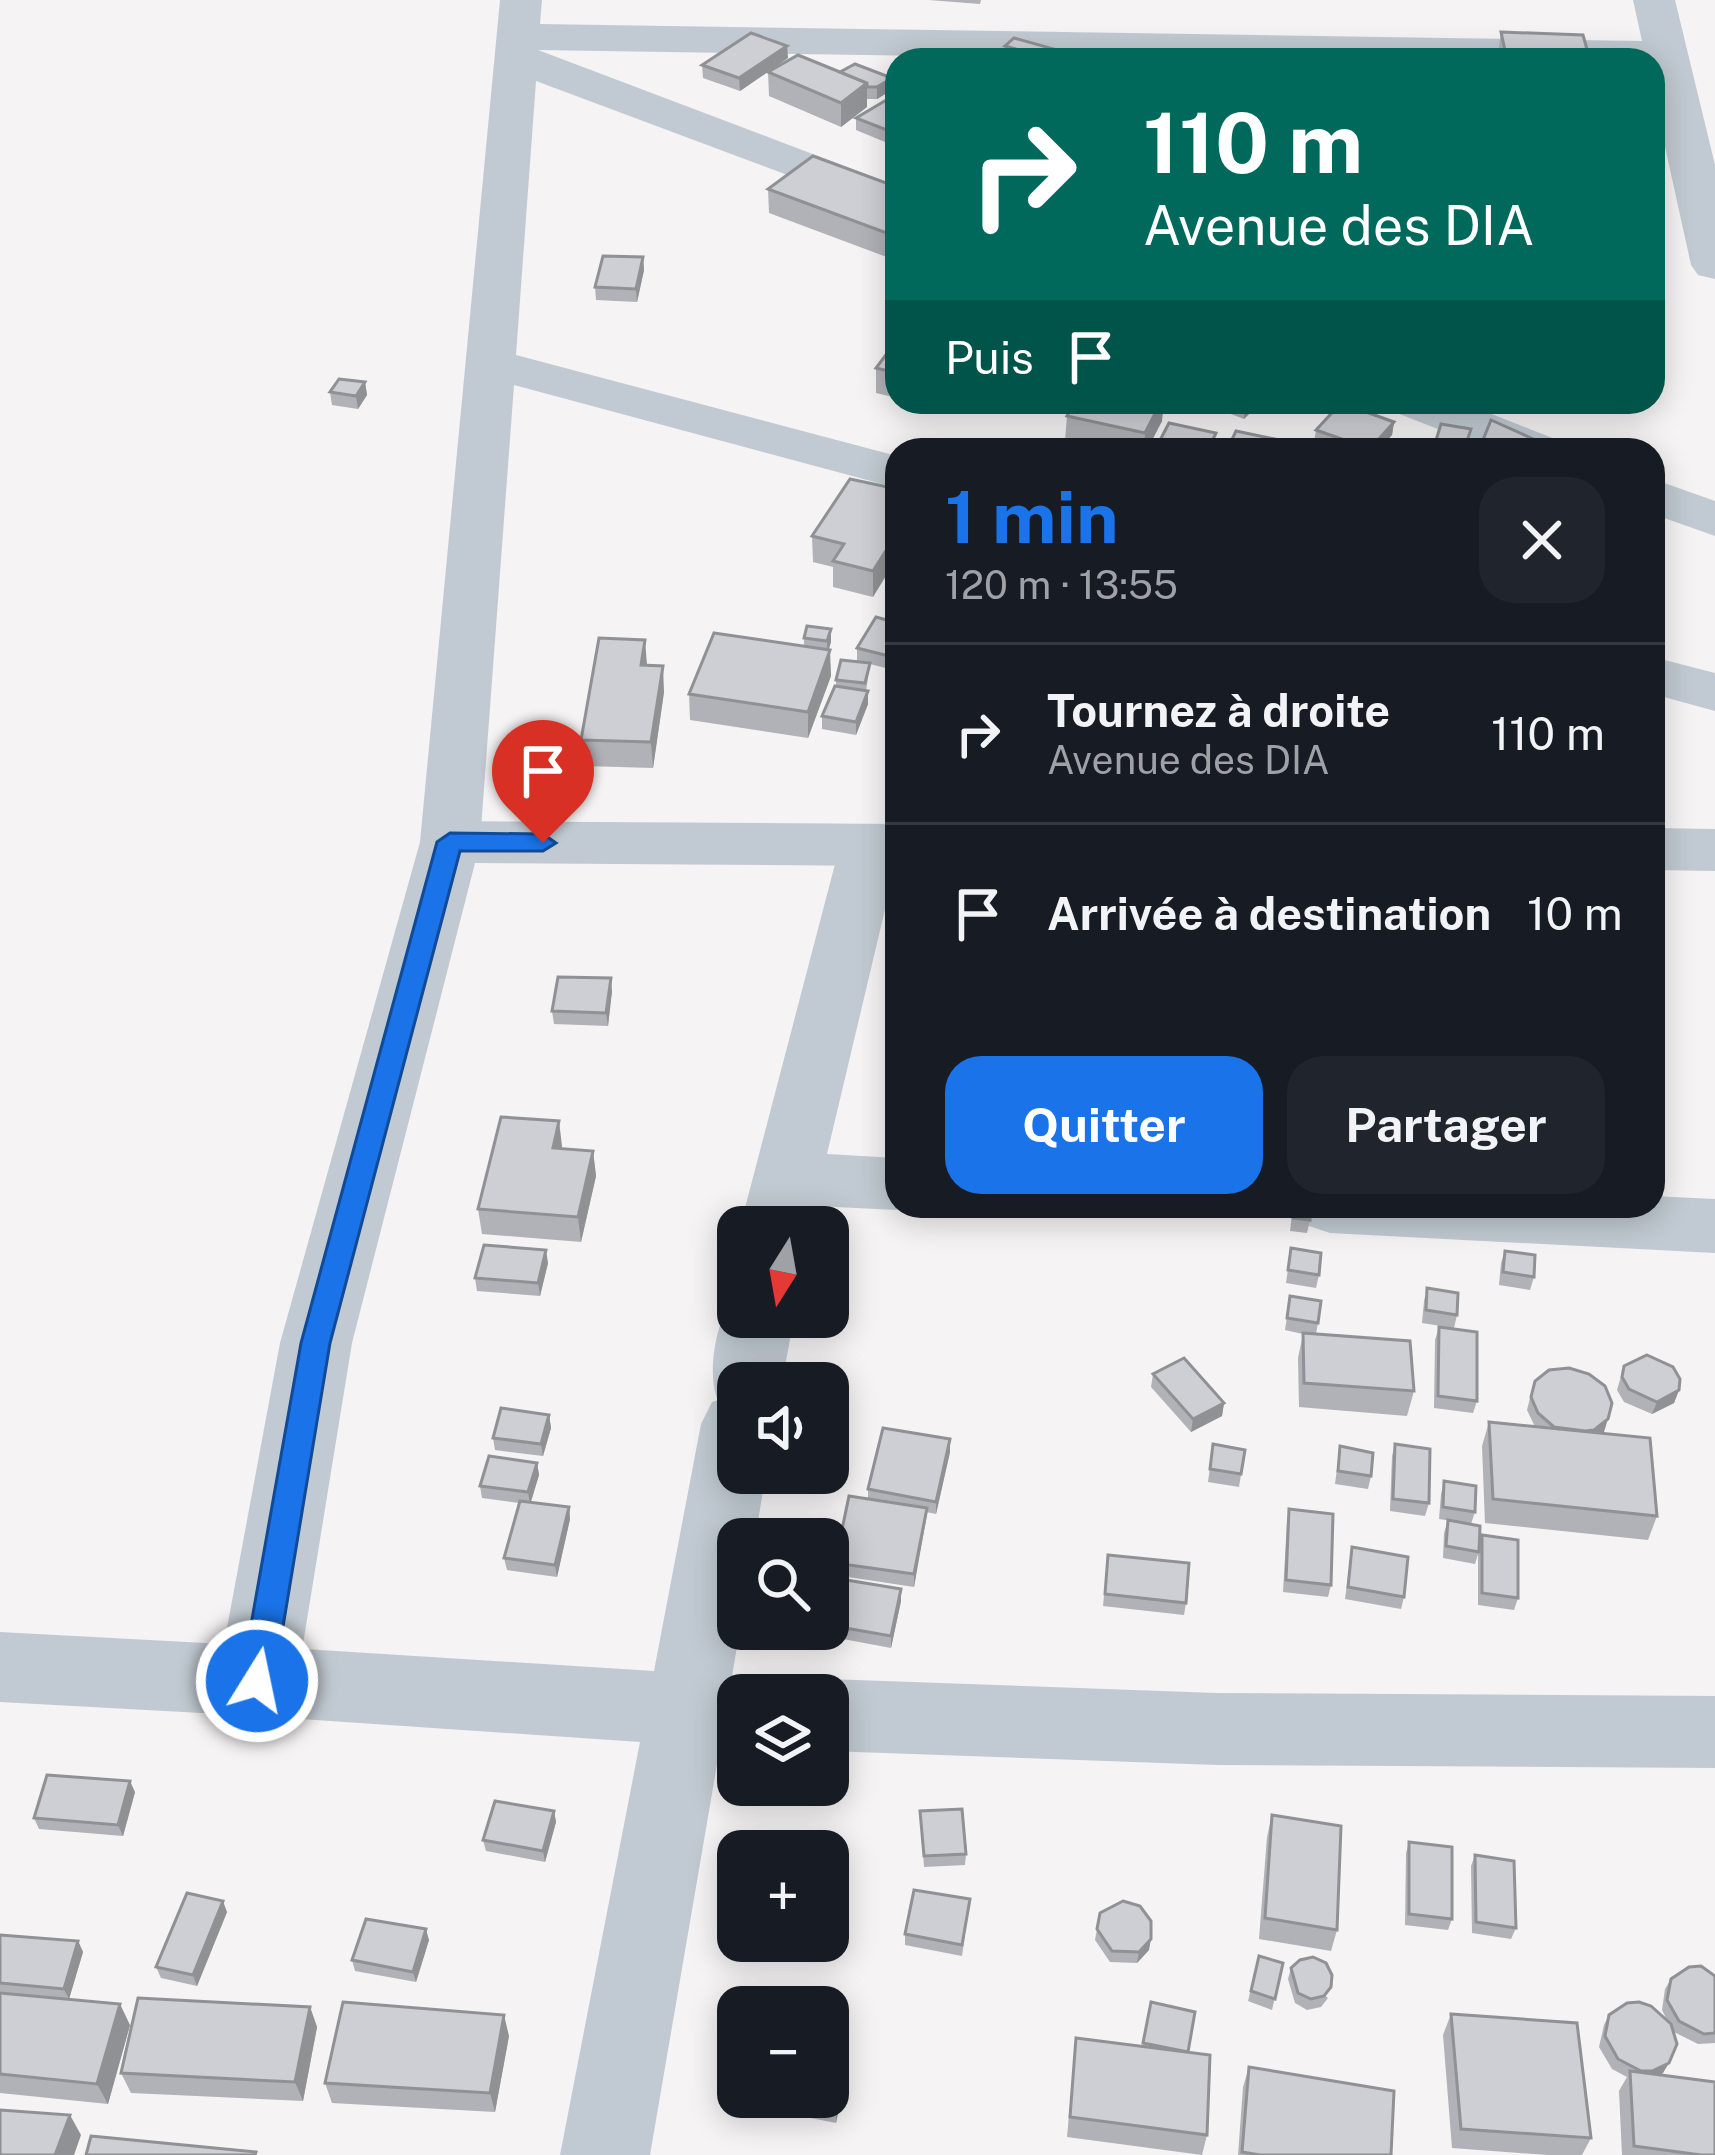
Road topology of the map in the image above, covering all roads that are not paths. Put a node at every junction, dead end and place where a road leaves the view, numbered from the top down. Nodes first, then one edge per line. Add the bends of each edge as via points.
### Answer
1 (1654, 0) edge
2 (517, 32) edge
3 (1048, 45) junction
4 (1057, 48) edge
5 (1253, 48) edge
6 (1663, 48) edge
7 (1665, 60) edge
8 (885, 197) edge
9 (1701, 261) edge
10 (490, 363) junction
11 (1446, 414) edge
12 (1507, 438) edge
13 (885, 469) edge
14 (1665, 500) edge
15 (1715, 520) edge
16 (1665, 678) edge
17 (1715, 692) edge
18 (450, 842) junction
19 (884, 845) edge
20 (1665, 849) edge
21 (1715, 850) edge
22 (885, 1186) edge
23 (780, 1203) edge
24 (1561, 1218) edge
25 (1715, 1226) edge
26 (731, 1494) edge
27 (0, 1666) edge
28 (257, 1681) junction
29 (711, 1711) edge
30 (849, 1716) edge
31 (1715, 1732) edge
32 (605, 2155) edge

1 - 6 street
2 - 3 street
2 - 8 street
2 - 10 street
3 - 4 street
3 - 5 street
7 - 9 street
10 - 13 street
10 - 18 street
11 - 12 street
14 - 15 street
16 - 17 street
18 - 19 street
18 - 28 street via 316,1343
19 - 23 street
20 - 21 street
22 - 23 street
24 - 25 street
26 - 29 street
27 - 28 street
28 - 29 street
29 - 32 street
30 - 31 street via 1216,1729

